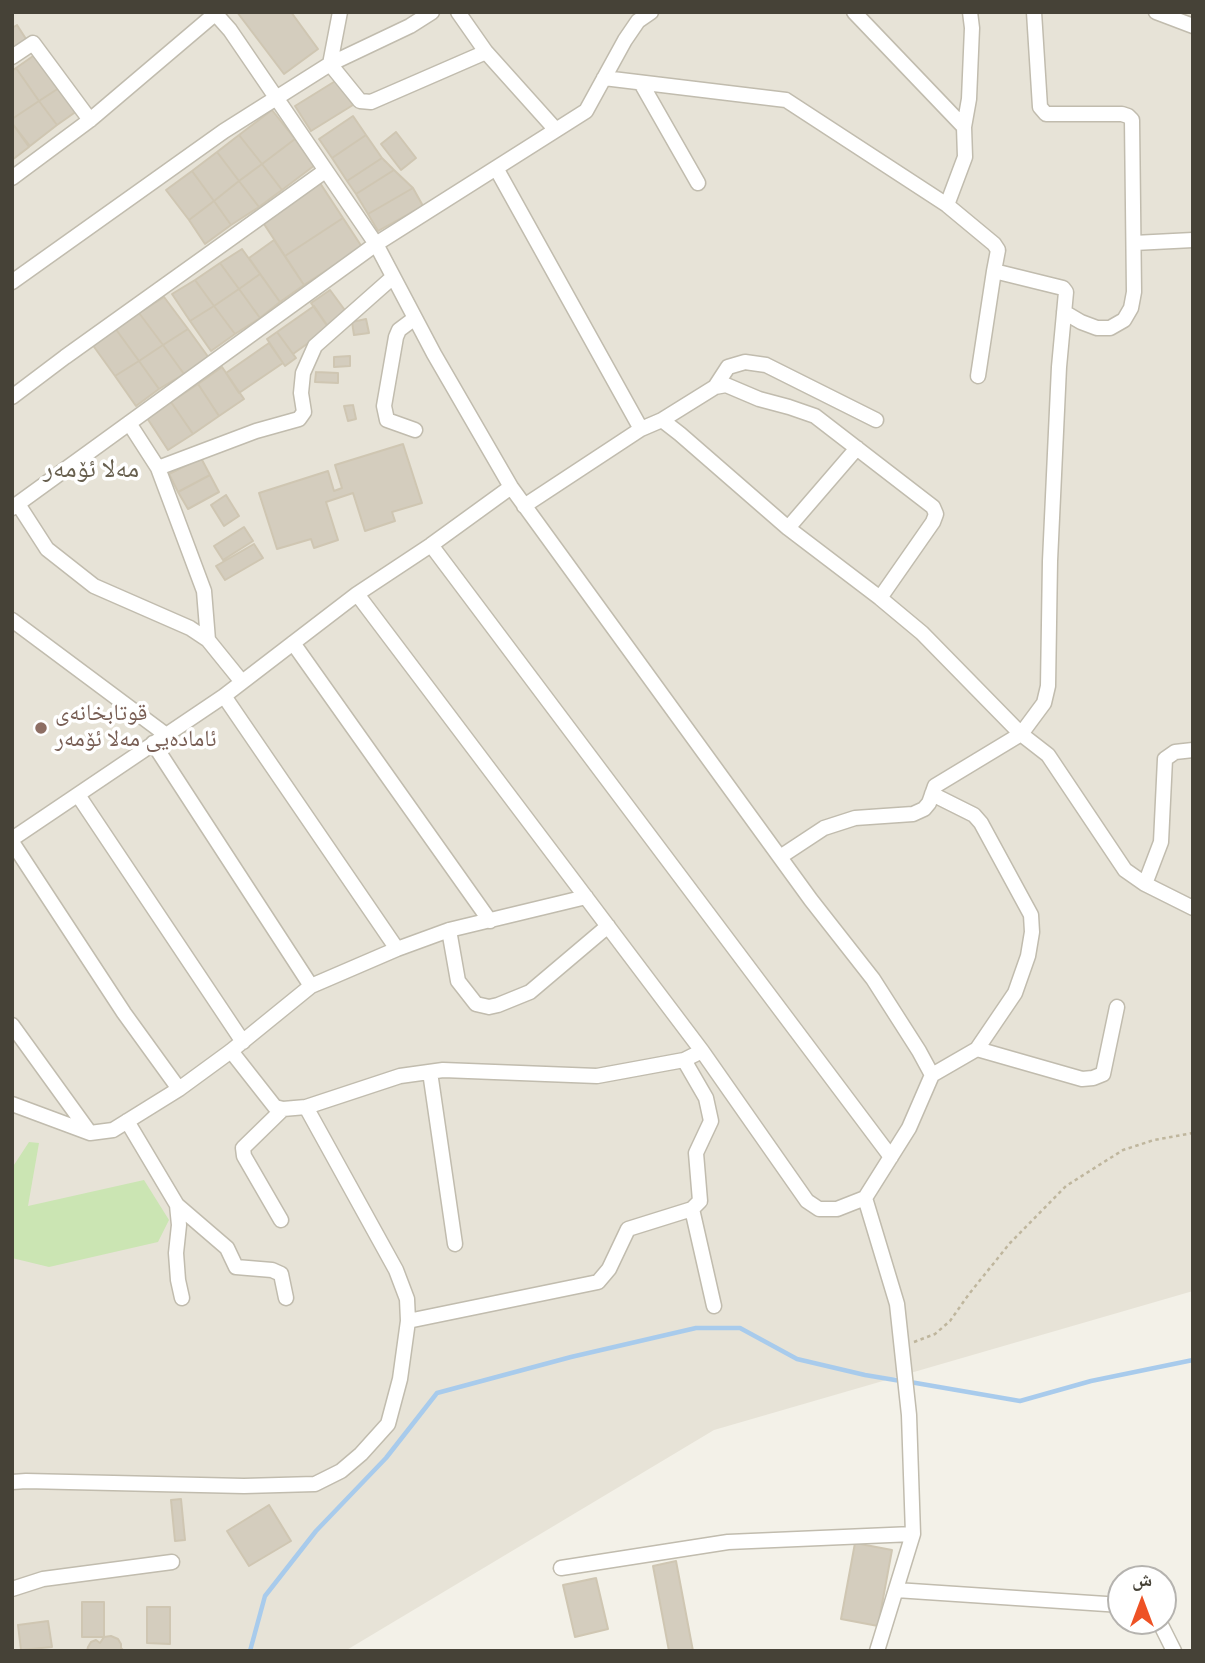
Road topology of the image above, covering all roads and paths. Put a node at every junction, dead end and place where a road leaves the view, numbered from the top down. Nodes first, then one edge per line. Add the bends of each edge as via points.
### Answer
1 (340, 12) edge
2 (432, 12) edge
3 (458, 12) edge
4 (652, 12) edge
5 (854, 12) edge
6 (970, 12) edge
7 (1034, 12) edge
8 (1156, 12) edge
9 (215, 13) edge
10 (632, 17) edge
11 (1193, 26) edge
12 (486, 52) junction
13 (12, 57) edge
14 (330, 64) junction
15 (604, 78) junction
16 (641, 83) junction
17 (277, 99) junction
18 (90, 120) junction
19 (964, 127) junction
20 (556, 130) junction
21 (496, 168) junction
22 (325, 171) junction
23 (12, 178) edge
24 (698, 183) dead end
25 (947, 205) junction
26 (1193, 240) edge
27 (1134, 243) junction
28 (376, 244) junction
29 (995, 271) junction
30 (393, 278) junction
31 (12, 282) edge
32 (1064, 313) junction
33 (415, 318) junction
34 (978, 376) dead end
35 (715, 387) junction
36 (12, 397) edge
37 (662, 420) junction
38 (876, 420) dead end
39 (130, 423) junction
40 (641, 429) junction
41 (415, 430) dead end
42 (857, 448) junction
43 (158, 468) junction
44 (511, 487) junction
45 (15, 506) edge
46 (524, 506) junction
47 (788, 528) junction
48 (431, 545) junction
49 (357, 594) junction
50 (880, 598) junction
51 (12, 620) edge
52 (208, 640) junction
53 (293, 643) junction
54 (242, 682) junction
55 (224, 696) junction
56 (1020, 734) junction
57 (159, 738) junction
58 (1193, 750) edge
59 (932, 794) junction
60 (78, 795) junction
61 (12, 841) edge
62 (780, 857) junction
63 (1145, 884) junction
64 (586, 897) junction
65 (1193, 908) edge
66 (490, 921) junction
67 (608, 926) junction
68 (449, 930) junction
69 (397, 949) junction
70 (311, 985) junction
71 (1117, 1007) dead end
72 (12, 1025) edge
73 (237, 1046) junction
74 (977, 1049) junction
75 (702, 1051) junction
76 (684, 1060) junction
77 (430, 1072) junction
78 (932, 1075) junction
79 (179, 1089) junction
80 (12, 1104) edge
81 (306, 1107) junction
82 (283, 1110) junction
83 (127, 1121) junction
84 (90, 1133) junction
85 (1193, 1133) edge
86 (891, 1157) junction
87 (865, 1198) junction
88 (177, 1205) junction
89 (692, 1209) junction
90 (281, 1220) dead end
91 (455, 1244) dead end
92 (182, 1298) dead end
93 (286, 1298) dead end
94 (714, 1306) dead end
95 (408, 1321) junction
96 (901, 1347) junction
97 (12, 1482) edge
98 (913, 1534) junction
99 (172, 1562) dead end
100 (561, 1568) dead end
101 (12, 1589) edge
102 (896, 1590) junction
103 (1107, 1604) edge
104 (1166, 1635) edge
105 (877, 1651) edge
106 (1174, 1651) edge

1 - 14 street
2 - 14 street
3 - 12 street
4 - 10 street
5 - 19 street
6 - 19 street via 969,99
7 - 27 street via 1040,107 1046,114 1122,114 1132,120
8 - 11 street
9 - 17 street
9 - 18 street
10 - 15 street
12 - 14 street via 371,102 360,101
12 - 20 street
13 - 18 street via 33,43
14 - 17 street
15 - 16 street
15 - 20 street via 586,111
16 - 24 street
16 - 25 street via 786,100
17 - 22 street
17 - 31 street via 224,131
18 - 23 street
19 - 25 street via 965,157
20 - 21 street
21 - 28 street
21 - 40 street
22 - 28 street
22 - 36 street
25 - 29 street via 998,250
26 - 27 street
27 - 32 street via 1134,292 1124,320 1110,328 1097,328
28 - 30 street
28 - 39 street
29 - 32 street via 1063,288
29 - 34 street
30 - 33 street
30 - 43 street via 314,346 303,373 304,412 299,419
32 - 56 street via 1048,686 1044,703
33 - 41 street via 396,337 384,406 387,421
33 - 44 street
35 - 37 street
35 - 38 street via 728,367 745,362 766,365
35 - 42 street via 726,385 815,416
37 - 40 street
37 - 47 street
39 - 43 street
39 - 45 street
40 - 46 street
42 - 47 street
42 - 50 street via 936,514
43 - 52 street via 204,591
44 - 46 street
44 - 48 street
45 - 52 street via 47,549 94,586
46 - 62 street
47 - 50 street
48 - 49 street
48 - 86 street
49 - 53 street
49 - 64 street
50 - 56 street via 922,633
51 - 57 street
52 - 54 street
53 - 54 street
53 - 66 street
54 - 55 street
55 - 57 street
55 - 69 street
56 - 59 street via 944,779
56 - 63 street via 1048,755 1125,870
57 - 60 street
57 - 70 street
58 - 63 street via 1175,752 1165,759 1161,842
59 - 62 street via 924,809 913,814 855,818 824,828
59 - 74 street via 981,823 1031,915 1028,956 1015,993
60 - 61 street
60 - 73 street
61 - 79 street
62 - 78 street via 873,979
63 - 65 street
64 - 66 street
64 - 67 street
66 - 68 street
67 - 68 street via 530,992 489,1007 476,1004 458,981
67 - 75 street
68 - 69 street
69 - 70 street
70 - 73 street
71 - 74 street via 1103,1074 1093,1078 1082,1079
72 - 84 street
73 - 79 street
73 - 82 street via 275,1107
74 - 78 street
75 - 76 street
75 - 87 street via 807,1202 820,1209 837,1209
76 - 77 street via 597,1076
76 - 89 street via 706,1098 711,1121 696,1153 699,1201
77 - 81 street via 400,1076
77 - 91 street
78 - 86 street
79 - 83 street
80 - 84 street
81 - 82 street
81 - 95 street via 396,1270 407,1299
82 - 90 street via 243,1148
83 - 84 street via 113,1130
83 - 88 street
85 - 96 path via 1123,1150 1066,1186 1010,1242 950,1321 935,1334
86 - 87 street
87 - 96 street via 897,1304
88 - 92 street via 176,1253
88 - 93 street via 227,1248 236,1268 281,1274
89 - 94 street
89 - 95 street via 628,1229 598,1282
95 - 97 street via 388,1424 341,1471 315,1484
96 - 98 street via 909,1415
98 - 100 street via 728,1542
98 - 102 street
99 - 101 street via 43,1579
102 - 103 street
102 - 105 street
104 - 106 street

